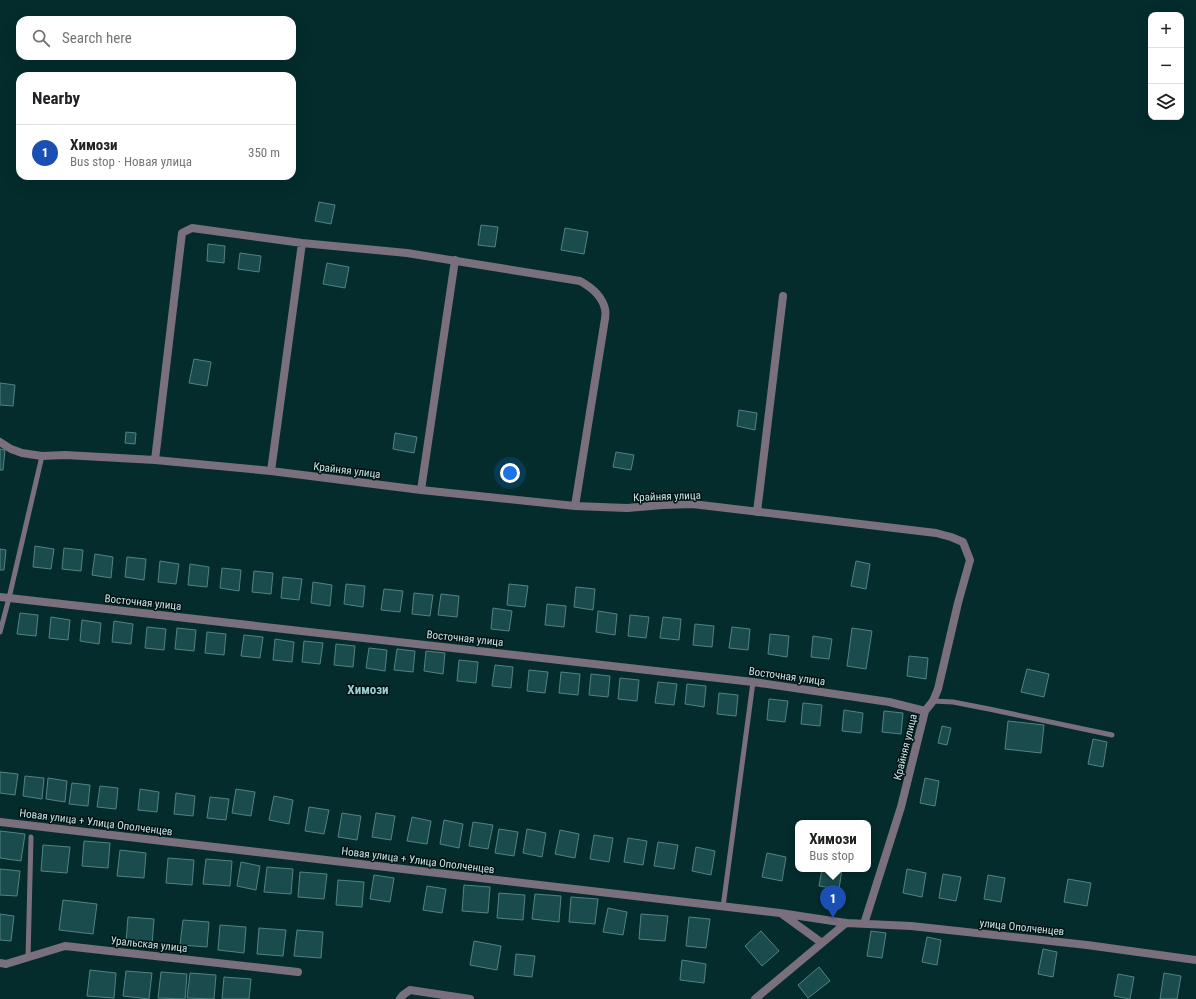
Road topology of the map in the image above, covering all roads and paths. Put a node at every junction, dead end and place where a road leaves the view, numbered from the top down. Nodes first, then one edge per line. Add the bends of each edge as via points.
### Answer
1 (302, 243) junction
2 (455, 260) junction
3 (783, 296) dead end
4 (0, 442) edge
5 (42, 456) junction
6 (155, 460) junction
7 (271, 471) junction
8 (421, 490) junction
9 (575, 506) junction
10 (757, 512) junction
11 (0, 597) edge
12 (9, 598) junction
13 (0, 632) edge
14 (753, 682) junction
15 (933, 701) junction
16 (925, 711) junction
17 (1112, 735) dead end
18 (0, 822) edge
19 (31, 837) dead end
20 (723, 907) junction
21 (780, 913) junction
22 (846, 923) junction
23 (864, 924) junction
24 (822, 943) junction
25 (28, 958) junction
26 (1196, 960) edge
27 (0, 963) edge
28 (298, 972) dead end
29 (400, 999) edge
30 (470, 999) edge
31 (755, 999) edge

1 - 2 street
1 - 6 street via 192,228 182,233
1 - 7 street
2 - 8 street
2 - 9 street via 580,280 592,287 599,296 605,309 604,325
3 - 10 street
4 - 5 street, Крайняя улица via 22,453
5 - 6 street, Крайняя улица
5 - 12 lane
6 - 7 street, Крайняя улица
7 - 8 street, Крайняя улица
8 - 9 street, Крайняя улица
9 - 10 street, Крайняя улица via 627,508 692,504
10 - 15 street, Крайняя улица via 936,533 963,542 970,560
11 - 12 street, Восточная улица
12 - 13 lane
12 - 14 street, Восточная улица
14 - 16 street, Восточная улица via 889,702
14 - 20 lane
15 - 16 street, Крайняя улица
15 - 17 lane via 953,702
16 - 23 street, Крайняя улица via 901,807
18 - 20 street, Новая улица + Улица Ополченцев
19 - 25 lane
20 - 21 street, Новая улица + Улица Ополченцев
21 - 22 street, Новая улица + Улица Ополченцев
21 - 24 street
22 - 23 street, улица Ополченцев
22 - 24 street
23 - 26 street, улица Ополченцев via 911,926 1087,945
24 - 31 street
25 - 27 street, Уральская улица via 6,964
25 - 28 street, Уральская улица via 65,946
29 - 30 street via 410,990

